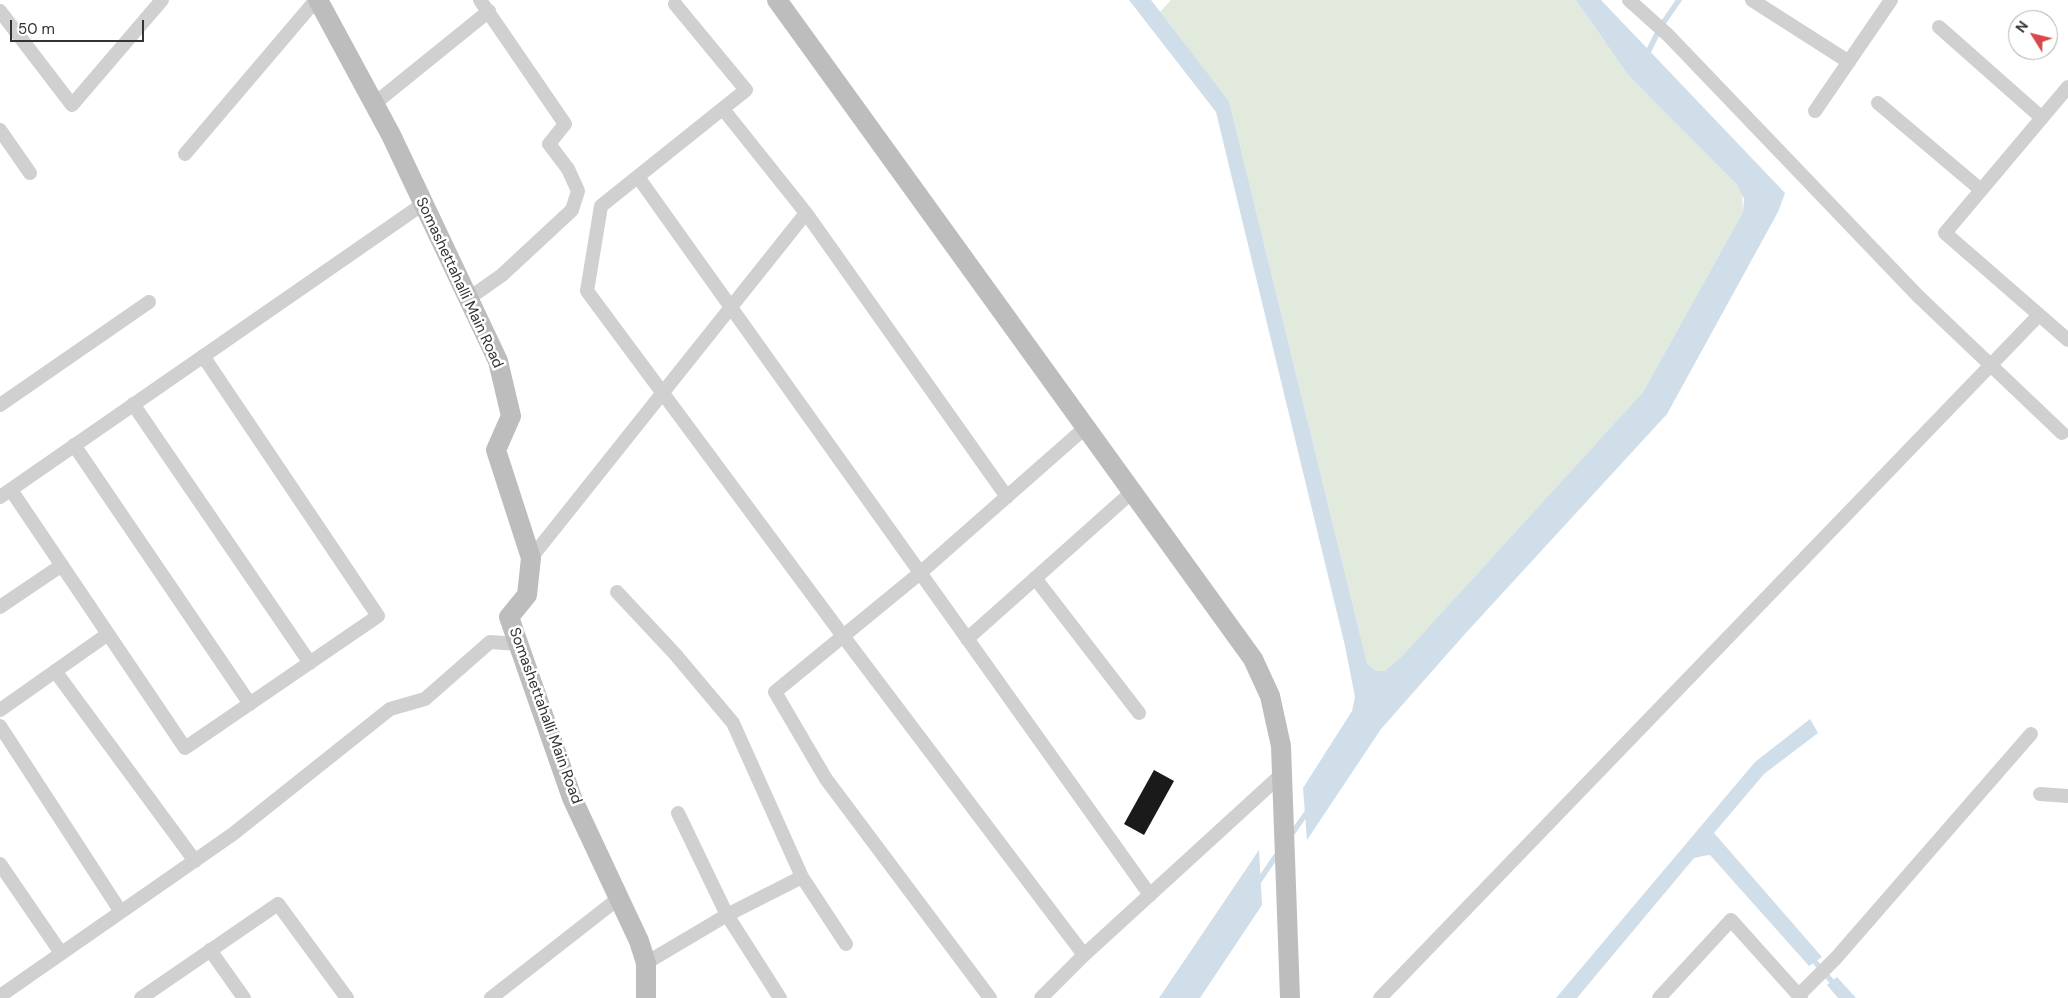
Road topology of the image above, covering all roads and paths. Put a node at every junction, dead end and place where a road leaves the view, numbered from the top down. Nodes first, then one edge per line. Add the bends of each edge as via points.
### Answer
1 (162, 0) edge
2 (317, 0) edge
3 (777, 0) edge
4 (1629, 0) edge
5 (1752, 0) edge
6 (1891, 0) edge
7 (675, 4) dead end
8 (484, 5) edge
9 (0, 10) edge
10 (1939, 27) dead end
11 (1849, 62) junction
12 (2068, 88) edge
13 (1878, 103) dead end
14 (374, 104) junction
15 (723, 109) junction
16 (1816, 111) dead end
17 (2042, 118) junction
18 (0, 130) edge
19 (185, 154) dead end
20 (30, 173) dead end
21 (638, 177) junction
22 (1981, 190) junction
23 (423, 204) junction
24 (806, 213) junction
25 (468, 298) junction
26 (149, 302) dead end
27 (731, 307) junction
28 (2039, 315) junction
29 (2068, 340) edge
30 (203, 356) junction
31 (1990, 365) junction
32 (662, 393) junction
33 (133, 404) junction
34 (0, 405) edge
35 (1086, 427) junction
36 (2062, 433) dead end
37 (74, 446) junction
38 (1132, 492) junction
39 (5, 493) edge
40 (1007, 497) junction
41 (531, 558) junction
42 (62, 565) junction
43 (920, 573) junction
44 (1035, 578) junction
45 (617, 592) dead end
46 (0, 607) edge
47 (108, 634) junction
48 (843, 636) junction
49 (967, 639) junction
50 (518, 644) junction
51 (310, 663) junction
52 (55, 671) junction
53 (250, 704) junction
54 (0, 710) edge
55 (1139, 713) dead end
56 (0, 726) edge
57 (2031, 734) dead end
58 (1282, 774) junction
59 (2040, 794) dead end
60 (2068, 796) edge
61 (678, 813) dead end
62 (195, 861) junction
63 (0, 864) edge
64 (802, 877) junction
65 (1150, 895) junction
66 (620, 898) junction
67 (121, 912) junction
68 (726, 915) junction
69 (846, 944) dead end
70 (210, 950) junction
71 (62, 953) junction
72 (1084, 955) junction
73 (646, 963) junction
74 (157, 994) edge
75 (0, 996) edge
76 (644, 997) edge
77 (1800, 997) edge
78 (141, 998) edge
79 (244, 998) edge
80 (347, 998) edge
81 (491, 998) edge
82 (780, 998) edge
83 (990, 998) edge
84 (1041, 998) edge
85 (1290, 998) edge
86 (1380, 998) edge
87 (1659, 998) edge

1 - 9 street via 72,104
2 - 14 street, Somashettahalli Main Road
2 - 19 street
3 - 35 street
4 - 31 street via 1668,35 1918,296
5 - 11 street
6 - 11 street
7 - 15 street via 746,90
8 - 14 street
8 - 25 street via 565,124 549,144 568,169 578,191 572,210 502,275
10 - 17 street
11 - 16 street
12 - 17 street
13 - 22 street
14 - 23 street, Somashettahalli Main Road
15 - 21 street
15 - 24 street
17 - 22 street
18 - 20 street
21 - 27 street
21 - 32 street via 601,206 587,291
22 - 28 street via 1945,233
23 - 25 street, Somashettahalli Main Road
23 - 30 street
24 - 27 street
24 - 40 street
25 - 41 street, Somashettahalli Main Road via 498,361 511,416 496,450
26 - 34 street
27 - 32 street
27 - 43 street
28 - 29 street
28 - 31 street
30 - 33 street
30 - 51 street via 378,616
31 - 36 street
31 - 86 street
32 - 41 street
32 - 48 street
33 - 37 street
33 - 51 street
35 - 38 street
35 - 40 street
37 - 39 street
37 - 53 street
38 - 44 street
38 - 58 street via 1253,659 1275,713
39 - 42 street
40 - 43 street
41 - 50 street, Somashettahalli Main Road via 527,595 509,617
42 - 46 street
42 - 47 street
43 - 48 street
43 - 49 street
44 - 49 street
44 - 55 street
45 - 64 street via 675,654 732,724
47 - 52 street
47 - 53 street via 185,748
48 - 72 street
48 - 83 street via 775,692 826,779
49 - 65 street
50 - 62 street via 490,642 425,699 390,709
50 - 66 street, Somashettahalli Main Road via 572,798
51 - 53 street
52 - 54 street
52 - 62 street
56 - 67 street
57 - 77 street
58 - 65 street
58 - 85 street
59 - 60 street
61 - 68 street
62 - 67 street
63 - 71 street
64 - 68 street
64 - 69 street
65 - 72 street
66 - 73 street, Somashettahalli Main Road
66 - 81 street
67 - 71 street
68 - 73 street
68 - 82 street
70 - 74 street
70 - 79 street
70 - 80 street via 278,904
71 - 75 street
72 - 84 street
73 - 76 street, Somashettahalli Main Road
74 - 78 street
77 - 87 street via 1731,920

